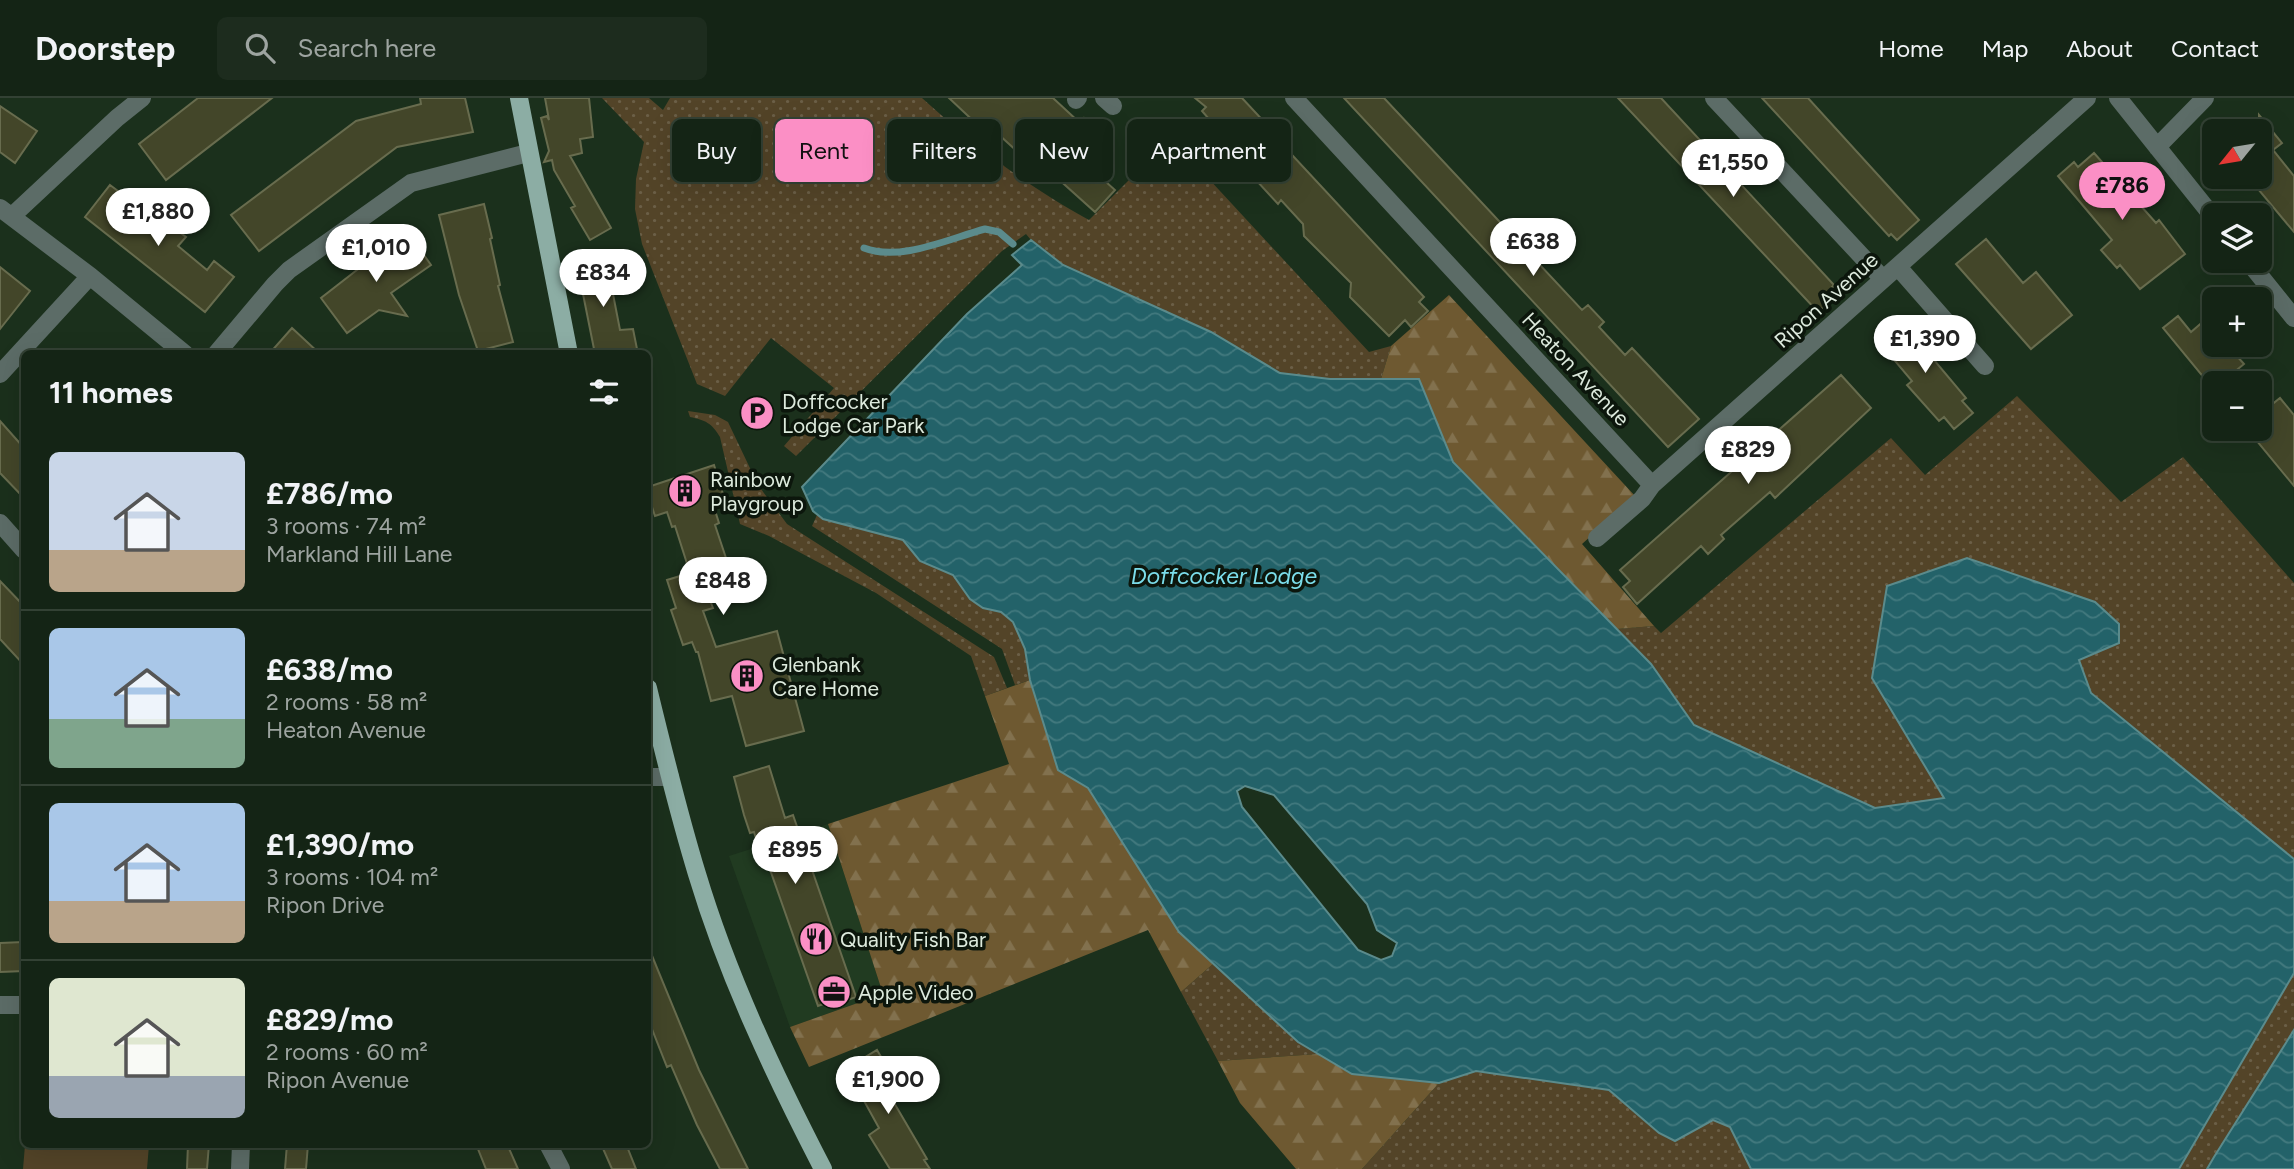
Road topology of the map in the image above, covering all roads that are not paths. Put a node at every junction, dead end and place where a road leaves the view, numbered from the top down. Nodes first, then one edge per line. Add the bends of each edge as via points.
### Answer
1 (142, 98) edge
2 (519, 98) edge
3 (1294, 98) edge
4 (1714, 98) edge
5 (2087, 98) edge
6 (2118, 98) edge
7 (2205, 98) edge
8 (2157, 147) junction
9 (528, 153) junction
10 (2202, 203) edge
11 (6, 212) edge
12 (1898, 267) junction
13 (2258, 273) edge
14 (90, 275) junction
15 (1883, 279) junction
16 (2294, 318) edge
17 (22, 350) edge
18 (181, 350) edge
19 (219, 350) edge
20 (568, 350) edge
21 (21, 351) edge
22 (1985, 366) dead end
23 (0, 374) edge
24 (1653, 485) junction
25 (0, 523) edge
26 (1597, 538) dead end
27 (21, 547) edge
28 (651, 700) edge
29 (651, 777) edge
30 (670, 777) junction
31 (0, 1005) edge
32 (21, 1006) edge
33 (241, 1148) edge
34 (550, 1148) edge
35 (240, 1169) edge
36 (561, 1169) edge
37 (823, 1169) edge

1 - 11 street
2 - 9 main road
3 - 24 street, Heaton Avenue
4 - 15 street
5 - 12 street, Ripon Avenue
6 - 8 street
7 - 8 street
8 - 10 street
9 - 19 street via 423,179 399,190 289,270
9 - 20 main road
11 - 14 street
12 - 15 street, Ripon Avenue
12 - 22 street
13 - 16 street
14 - 17 street
14 - 18 street
15 - 24 street, Ripon Avenue
21 - 23 street
24 - 26 street, Ripon Avenue
25 - 27 street
28 - 30 main road
29 - 30 street
30 - 37 main road via 697,876 745,1007
31 - 32 street
33 - 35 street
34 - 36 street

